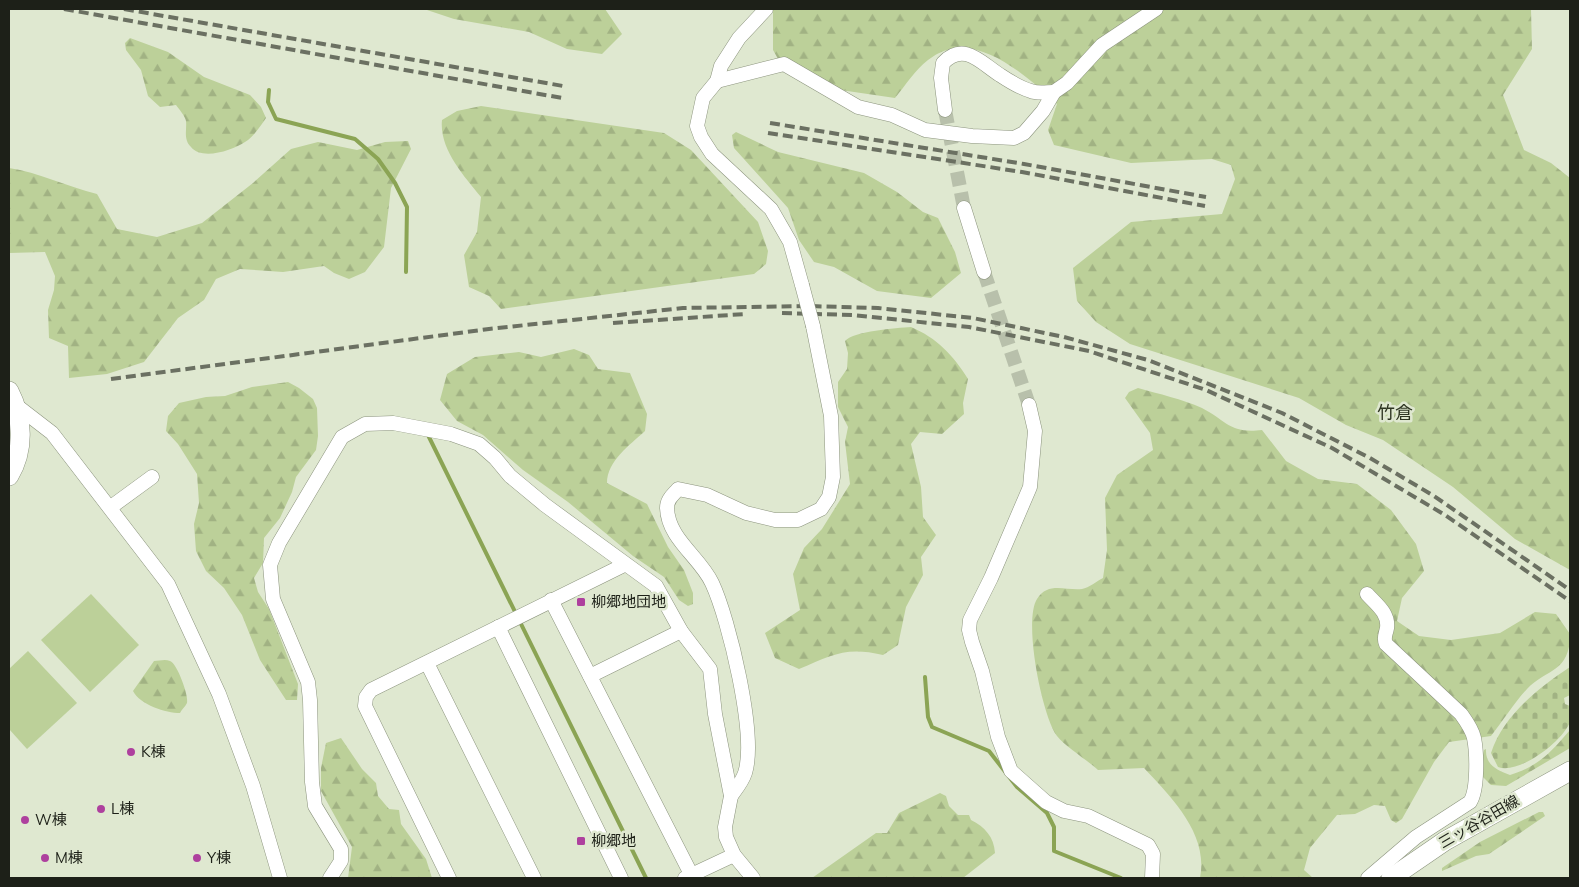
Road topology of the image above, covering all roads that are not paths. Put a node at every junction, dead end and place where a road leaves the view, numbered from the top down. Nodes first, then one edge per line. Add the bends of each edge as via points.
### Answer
1 (766, 9) edge
2 (1156, 9) edge
3 (716, 81) junction
4 (1054, 92) junction
5 (945, 110) tunnel mouth
6 (964, 208) tunnel mouth
7 (984, 272) tunnel mouth
8 (11, 395) edge
9 (1029, 405) tunnel mouth
10 (9, 476) edge
11 (152, 477) dead end
12 (111, 507) junction
13 (624, 564) junction
14 (1366, 594) dead end
15 (551, 600) junction
16 (498, 627) junction
17 (681, 631) junction
18 (427, 662) junction
19 (590, 676) junction
20 (1570, 771) edge
21 (731, 796) junction
22 (734, 855) junction
23 (690, 877) edge
24 (280, 878) edge
25 (330, 878) edge
26 (449, 878) edge
27 (534, 878) edge
28 (621, 878) edge
29 (754, 878) edge
30 (1152, 878) edge
31 (1368, 878) edge
32 (1391, 878) edge

1 - 3 street via 739,38 721,66
2 - 4 street via 1102,45 1067,83
3 - 4 street via 784,64 858,107 892,115 925,130 1000,139 1024,133
3 - 21 street, bridge via 703,98 697,126 712,154 771,209 790,242 813,326 831,416 832,477 829,497 821,509 798,520 775,520 746,513 707,495 678,489 669,498 667,508 676,535 711,581 726,617 735,655 747,736 746,772
4 - 5 street via 1030,91 975,56 956,54 944,63 941,78
6 - 7 street
8 - 10 main road via 21,428 19,447
8 - 12 street via 52,433
9 - 30 street via 1036,432 1030,487 970,620 969,630 998,737 1011,771 1046,802 1088,816 1148,845 1153,854
11 - 12 street
12 - 24 street via 168,584 181,609 219,694 253,786
13 - 15 street
13 - 17 street via 656,586
13 - 25 street via 545,505 479,444 468,438 393,423 366,424 342,437 279,543 270,565 273,599 308,682 315,806 341,848 341,861
14 - 31 street via 1385,614 1386,644 1470,726 1474,738 1475,776 1474,796 1470,802 1416,837
15 - 16 street
15 - 19 street
16 - 18 street
16 - 28 street
17 - 19 street
17 - 21 street via 710,668 715,714
18 - 26 street via 370,690 365,706
18 - 27 street
19 - 23 street
20 - 32 main road, 三ッ谷谷田線 via 1445,841
21 - 22 street via 725,827
22 - 23 street
22 - 29 street

